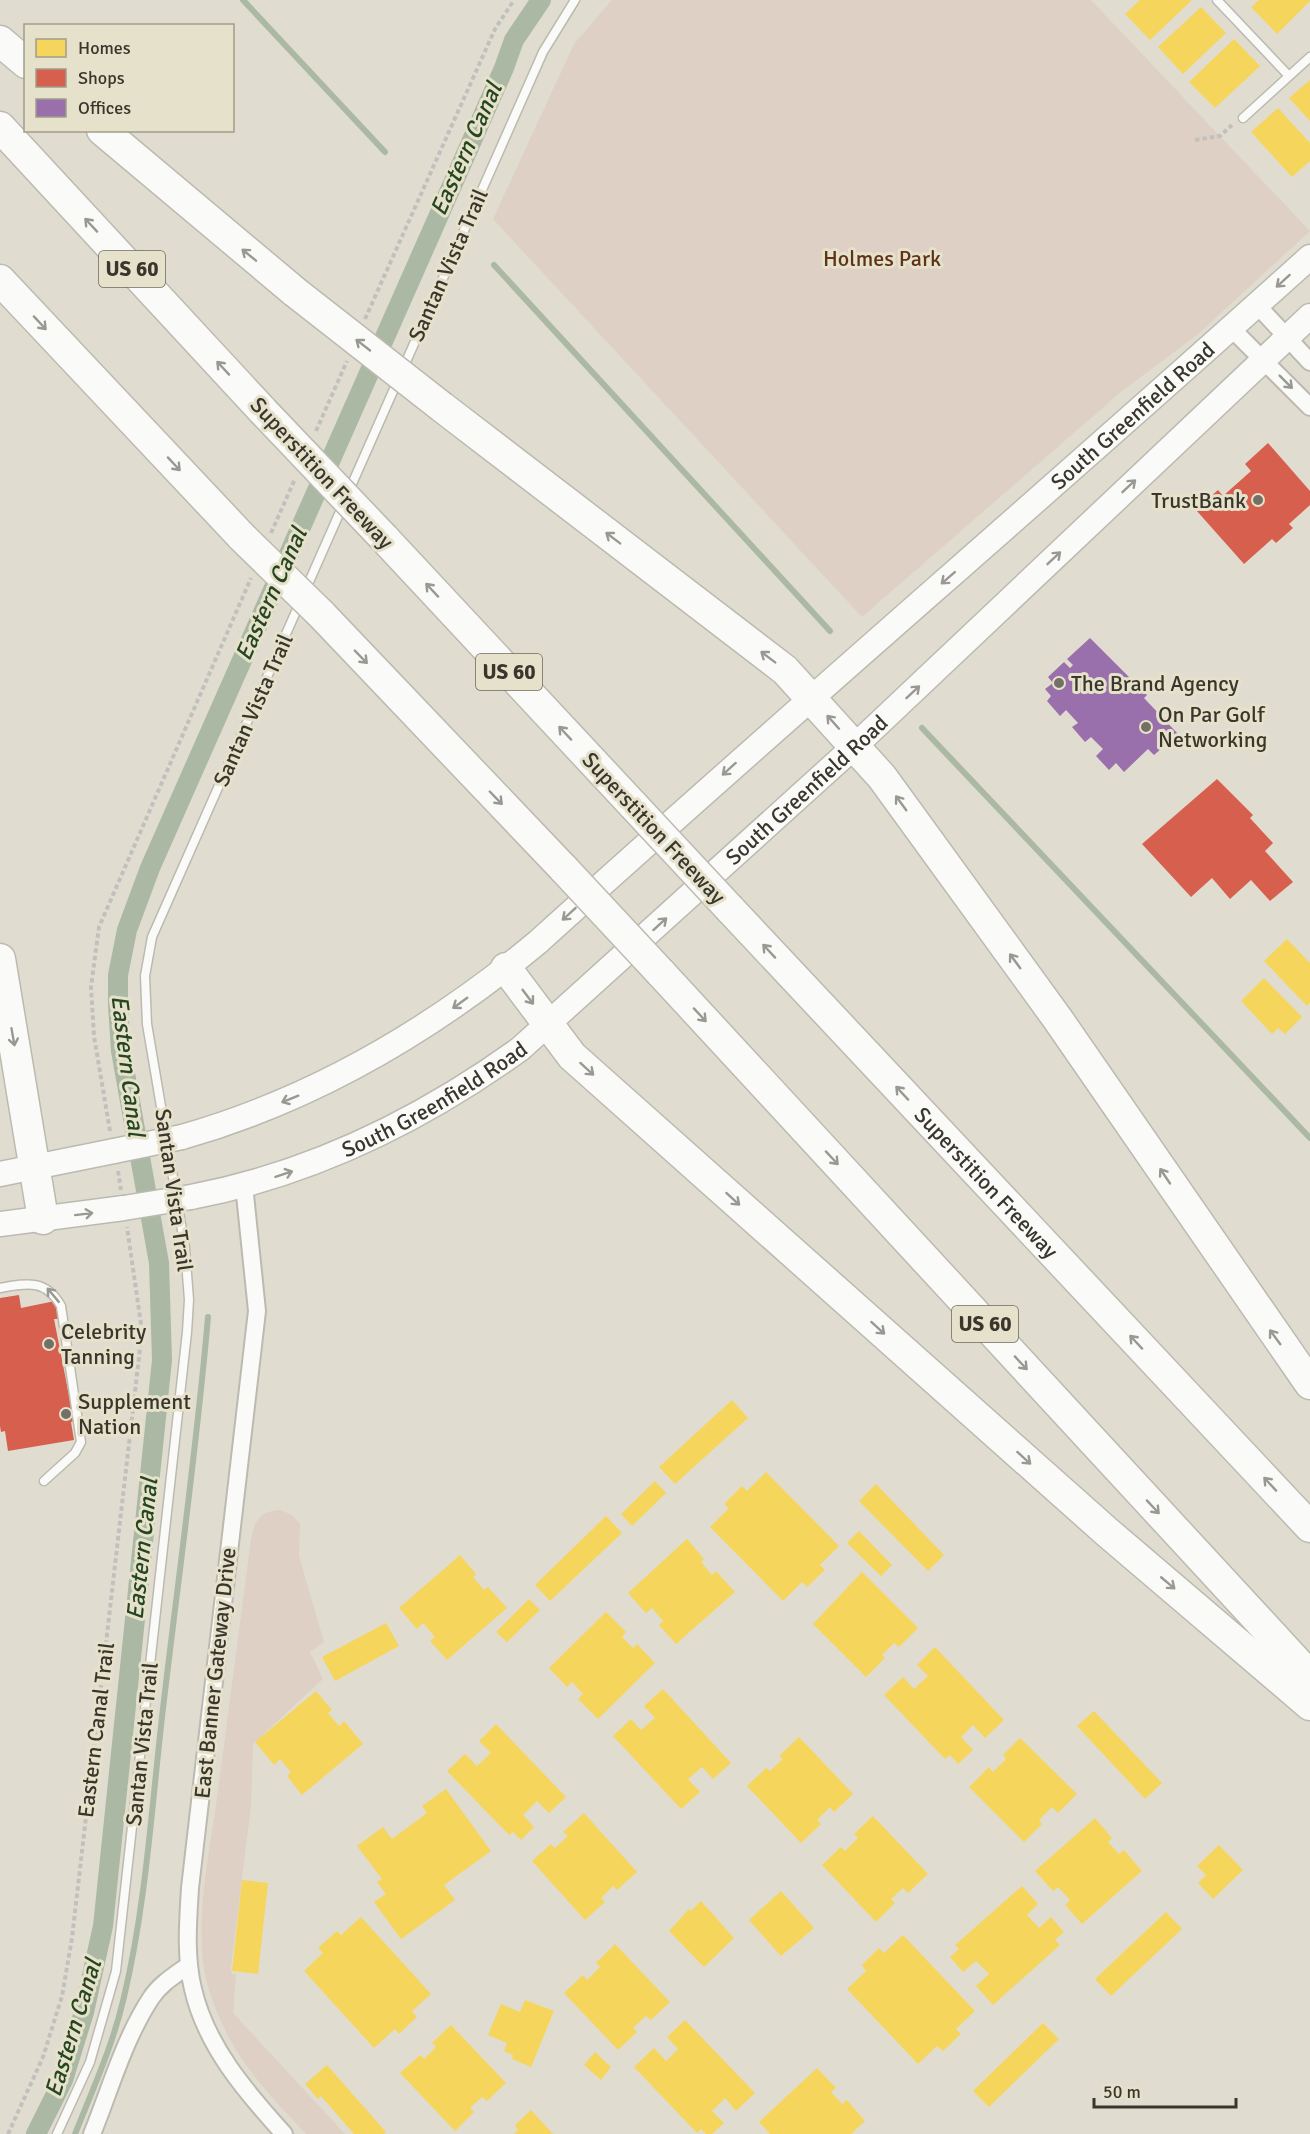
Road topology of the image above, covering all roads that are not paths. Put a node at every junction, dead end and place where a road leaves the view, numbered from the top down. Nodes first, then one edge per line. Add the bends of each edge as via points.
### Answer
1 (575, 0) edge
2 (1217, 0) edge
3 (0, 41) edge
4 (1310, 57) edge
5 (24, 61) edge
6 (1289, 76) junction
7 (1243, 118) road end
8 (0, 127) edge
9 (104, 132) edge
10 (1310, 257) edge
11 (0, 280) edge
12 (1257, 305) junction
13 (1310, 316) edge
14 (1231, 328) junction
15 (1286, 337) junction
16 (1263, 360) junction
17 (1310, 362) edge
18 (1310, 407) edge
19 (810, 697) junction
20 (855, 747) junction
21 (0, 959) edge
22 (506, 968) junction
23 (549, 1025) junction
24 (34, 1166) junction
25 (0, 1174) edge
26 (244, 1185) junction
27 (43, 1219) junction
28 (0, 1224) edge
29 (0, 1288) edge
30 (1310, 1384) edge
31 (44, 1481) dead end
32 (1310, 1527) edge
33 (1310, 1677) edge
34 (1310, 1705) edge
35 (189, 1965) junction
36 (57, 2134) edge
37 (92, 2134) edge
38 (284, 2134) edge

1 - 36 lane, Santan Vista Trail via 543,52 152,937 146,976 147,1024 185,1248 187,1332 116,1971 90,2062
2 - 6 lane
3 - 5 highway
4 - 6 lane
6 - 7 lane
32 -> 8 highway, Superstition Freeway / US 60, bridge
19 -> 9 highway, bridge via 785,670 295,292
10 -> 12 main road, South Greenfield Road
11 -> 33 highway, US 60, bridge via 564,869
12 - 14 main road, South Greenfield Road
12 - 15 street
13 - 15 main road, South Greenfield Road
14 - 16 street
14 -> 19 main road, South Greenfield Road
15 - 16 main road, South Greenfield Road
15 - 17 street
16 -> 18 street
20 -> 16 main road, South Greenfield Road
20 -> 19 highway
19 -> 22 main road, South Greenfield Road
23 -> 20 main road, South Greenfield Road
30 -> 20 highway via 1057,1018 882,777
21 -> 24 highway
22 -> 23 highway
22 -> 24 main road, South Greenfield Road, bridge via 442,1016 312,1090 182,1137
26 -> 23 main road, South Greenfield Road via 312,1164 378,1137 472,1083
23 -> 34 highway via 572,1056 1107,1532
24 - 25 main road, South Greenfield Road
24 - 27 highway
27 -> 26 main road, South Greenfield Road, bridge
26 - 35 street, East Banner Gateway Drive via 257,1311 190,1888
27 - 28 main road, South Greenfield Road
31 -> 29 lane via 75,1453 81,1442 61,1306 50,1290 37,1283
35 - 37 street via 151,1998
35 - 38 street, East Banner Gateway Drive via 198,2009 210,2035 242,2085

